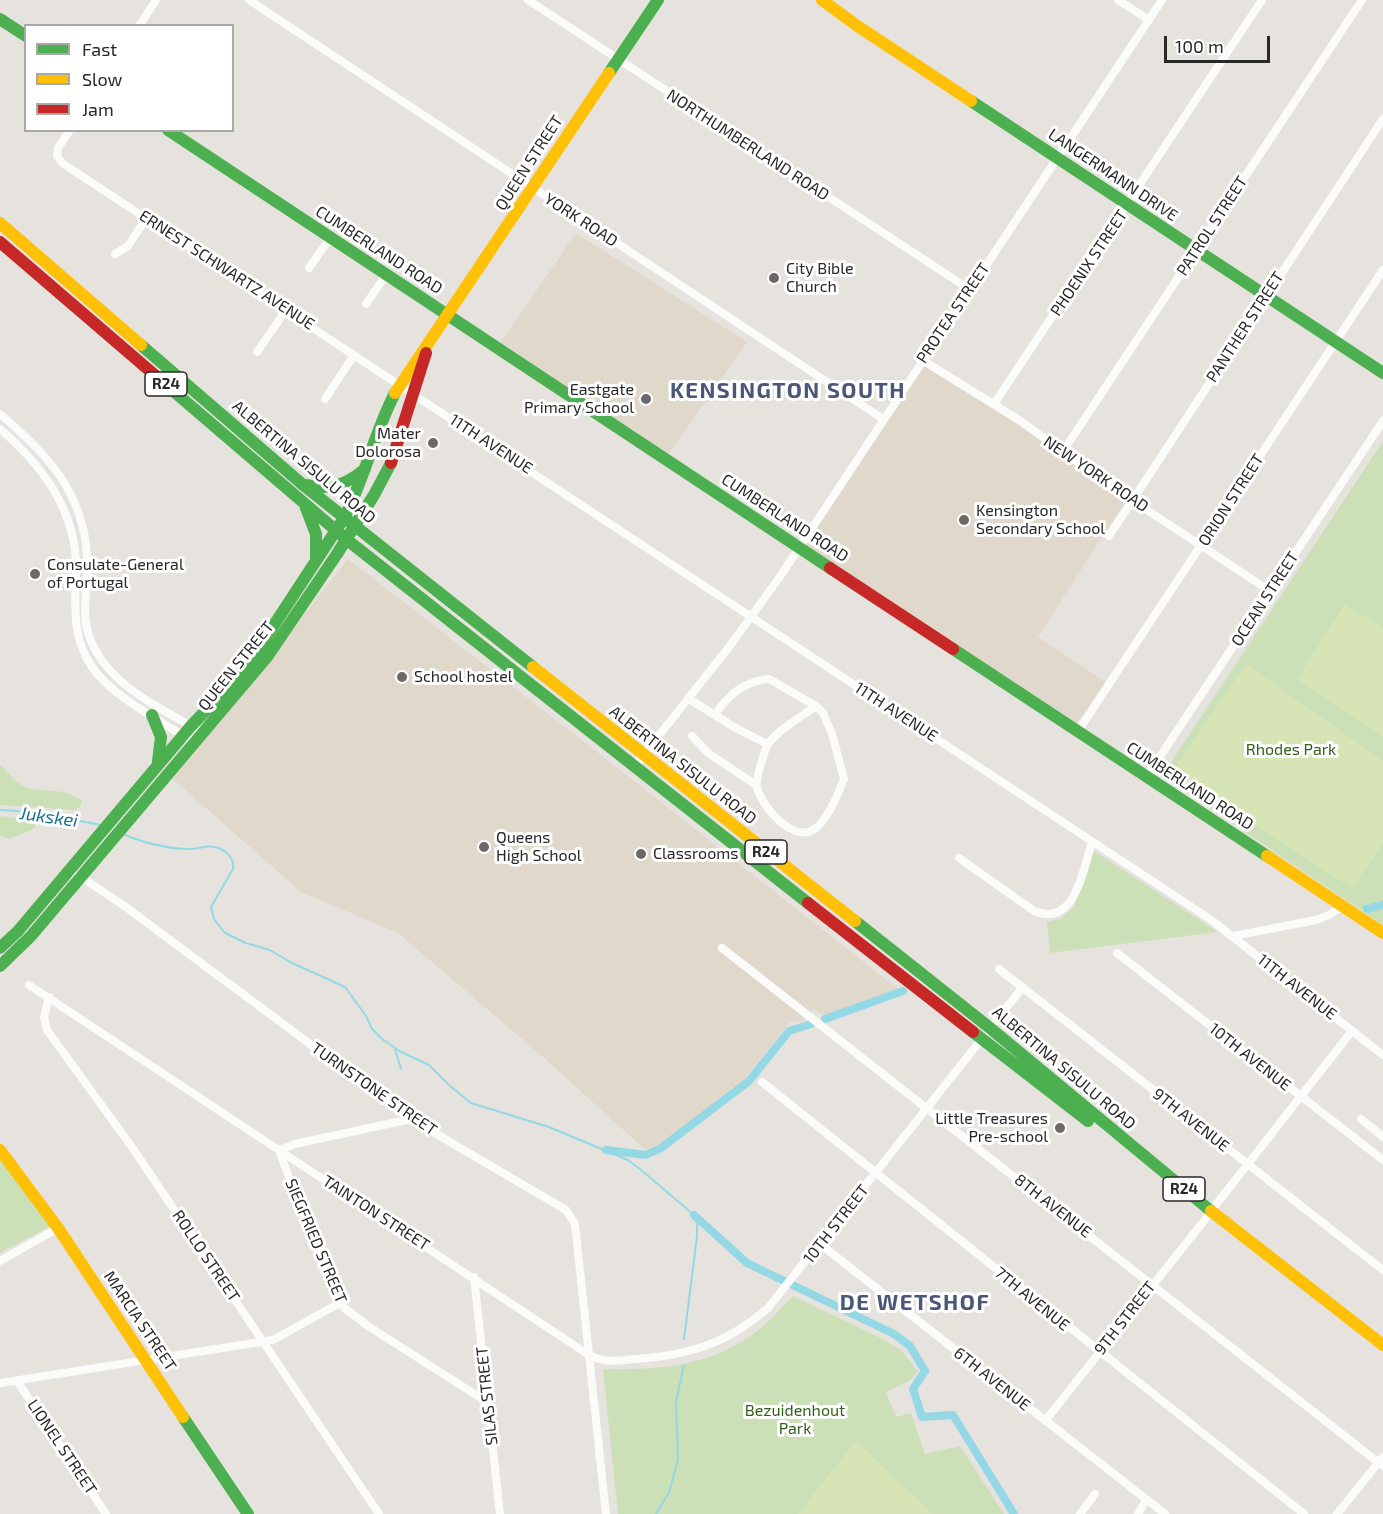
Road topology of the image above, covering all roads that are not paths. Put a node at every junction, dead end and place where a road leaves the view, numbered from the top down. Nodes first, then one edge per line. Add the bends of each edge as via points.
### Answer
1 (156, 0) edge
2 (249, 0) edge
3 (528, 0) edge
4 (658, 0) edge
5 (1118, 0) edge
6 (1162, 0) edge
7 (1262, 0) edge
8 (1362, 0) edge
9 (820, 1) edge
10 (0, 19) edge
11 (1149, 20) junction
12 (141, 24) edge
13 (24, 35) edge
14 (618, 59) junction
15 (1383, 119) edge
16 (69, 132) edge
17 (171, 132) edge
18 (1056, 157) junction
19 (532, 188) junction
20 (1128, 204) junction
21 (147, 217) junction
22 (0, 223) edge
23 (330, 238) junction
24 (0, 242) edge
25 (1196, 250) junction
26 (115, 254) dead end
27 (309, 268) dead end
28 (1383, 270) edge
29 (386, 274) junction
30 (969, 290) junction
31 (1266, 296) junction
32 (366, 304) dead end
33 (286, 310) junction
34 (447, 315) junction
35 (1335, 342) junction
36 (429, 344) junction
37 (257, 352) dead end
38 (354, 355) junction
39 (922, 360) junction
40 (1383, 373) edge
41 (399, 384) junction
42 (412, 392) junction
43 (325, 399) dead end
44 (994, 404) junction
45 (0, 414) edge
46 (884, 419) junction
47 (1383, 421) edge
48 (0, 429) edge
49 (18, 430) junction
50 (11, 438) junction
51 (1062, 453) junction
52 (365, 470) junction
53 (302, 484) junction
54 (300, 497) junction
55 (1132, 499) junction
56 (344, 518) junction
57 (355, 526) junction
58 (341, 535) junction
59 (1109, 536) dead end
60 (1202, 544) junction
61 (798, 548) junction
62 (316, 561) junction
63 (1270, 591) junction
64 (751, 617) junction
65 (689, 699) junction
66 (816, 706) junction
67 (152, 715) junction
68 (715, 715) junction
69 (187, 730) junction
70 (1078, 731) junction
71 (692, 736) dead end
72 (199, 738) junction
73 (767, 744) junction
74 (643, 755) junction
75 (633, 767) junction
76 (155, 768) junction
77 (1147, 776) junction
78 (756, 784) junction
79 (125, 814) junction
80 (1092, 842) junction
81 (97, 848) junction
82 (958, 858) dead end
83 (68, 873) junction
84 (81, 877) junction
85 (1343, 906) junction
86 (1383, 933) edge
87 (1233, 936) junction
88 (0, 948) edge
89 (722, 948) dead end
90 (1118, 953) dead end
91 (0, 966) edge
92 (999, 969) dead end
93 (29, 985) dead end
94 (1023, 987) junction
95 (49, 997) junction
96 (1352, 1031) junction
97 (986, 1033) junction
98 (1383, 1055) edge
99 (762, 1082) dead end
100 (1300, 1096) junction
101 (928, 1108) junction
102 (411, 1119) junction
103 (1361, 1119) dead end
104 (1383, 1137) edge
105 (0, 1150) edge
106 (279, 1150) junction
107 (1383, 1160) edge
108 (1248, 1164) junction
109 (875, 1174) junction
110 (1209, 1214) junction
111 (57, 1228) junction
112 (820, 1244) junction
113 (0, 1261) edge
114 (1383, 1270) edge
115 (474, 1277) junction
116 (1152, 1284) junction
117 (340, 1303) junction
118 (264, 1342) junction
119 (1383, 1345) edge
120 (1098, 1352) junction
121 (590, 1355) junction
122 (1383, 1356) edge
123 (145, 1359) junction
124 (17, 1381) junction
125 (0, 1383) edge
126 (487, 1402) junction
127 (1045, 1421) junction
128 (1381, 1462) edge
129 (1095, 1494) dead end
130 (1146, 1500) junction
131 (106, 1514) edge
132 (248, 1514) edge
133 (379, 1514) edge
134 (500, 1514) edge
135 (606, 1514) edge
136 (1080, 1514) edge
137 (1138, 1514) edge
138 (1165, 1514) edge
139 (1304, 1514) edge
140 (1336, 1514) edge

1 - 12 street
2 - 19 street, YORK ROAD
3 - 14 street, NORTHUMBERLAND ROAD
4 - 14 main road, QUEEN STREET
5 - 11 street
6 - 11 street, PROTEA STREET
7 - 20 street, PHOENIX STREET
8 - 25 street, PATROL STREET
9 - 18 main road, LANGERMANN DRIVE
10 - 13 main road
11 - 18 street, PROTEA STREET
14 - 19 main road, QUEEN STREET
14 - 30 street, NORTHUMBERLAND ROAD
15 - 31 street, PANTHER STREET
16 - 21 street, ERNEST SCHWARTZ AVENUE via 58,148 62,163
17 - 23 main road, CUMBERLAND ROAD
18 - 20 main road, LANGERMANN DRIVE
18 - 30 street, PROTEA STREET
19 - 34 main road, QUEEN STREET
19 - 46 street, YORK ROAD
20 - 25 main road, LANGERMANN DRIVE
20 - 44 street, PHOENIX STREET
21 - 26 street via 128,246
21 - 33 street, ERNEST SCHWARTZ AVENUE
22 - 53 main road, ALBERTINA SISULU ROAD / R24
23 - 27 street
23 - 29 main road, CUMBERLAND ROAD
24 - 54 main road, ALBERTINA SISULU ROAD / R24
25 - 31 main road, LANGERMANN DRIVE
25 - 51 street, PATROL STREET
28 - 35 street, ORION STREET
29 - 32 street
29 - 34 main road, CUMBERLAND ROAD
30 - 39 street, PROTEA STREET
31 - 35 main road, LANGERMANN DRIVE
31 - 55 street, PANTHER STREET
33 - 37 street
33 - 38 street, ERNEST SCHWARTZ AVENUE
34 - 36 main road, QUEEN STREET
34 - 61 main road, CUMBERLAND ROAD
35 - 40 main road, LANGERMANN DRIVE
35 - 60 street, ORION STREET
36 - 41 main road, QUEEN STREET
36 - 42 main road, QUEEN STREET
38 - 41 street, ERNEST SCHWARTZ AVENUE
38 - 43 street
39 - 44 street, NEW YORK ROAD
39 - 46 street, PROTEA STREET
41 - 42 street, 11TH AVENUE
41 - 52 main road, QUEEN STREET
42 - 57 main road, QUEEN STREET via 393,459
42 - 64 street, 11TH AVENUE
44 - 51 street, NEW YORK ROAD
45 - 49 street
46 - 61 street, PROTEA STREET
47 - 63 street, OCEAN STREET
48 - 50 street
49 - 50 street
49 - 69 street via 40,449 62,477 81,520 87,559 84,618 95,648 123,682
50 - 67 street via 50,481 67,517 76,563 76,633 85,655 110,686
51 - 55 street, NEW YORK ROAD
52 - 53 main road via 333,488
52 - 56 main road, QUEEN STREET
53 - 56 main road, ALBERTINA SISULU ROAD / R24
54 - 58 main road, ALBERTINA SISULU ROAD / R24
54 - 62 main road via 315,525
55 - 59 street, PANTHER STREET
55 - 60 street, NEW YORK ROAD
56 - 57 main road, ALBERTINA SISULU ROAD / R24
56 - 58 main road, QUEEN STREET
57 - 58 main road, QUEEN STREET
57 - 74 main road, ALBERTINA SISULU ROAD / R24
58 - 62 main road, QUEEN STREET
58 - 72 main road, QUEEN STREET via 270,652
58 - 75 main road, ALBERTINA SISULU ROAD / R24
60 - 63 street, NEW YORK ROAD
60 - 70 street, ORION STREET
61 - 64 street, PROTEA STREET
61 - 70 main road, CUMBERLAND ROAD
62 - 69 main road, QUEEN STREET via 244,669
63 - 77 street, OCEAN STREET
64 - 65 street, PROTEA STREET
64 - 80 street, 11TH AVENUE
65 - 68 street
65 - 74 street, PROTEA STREET
66 - 68 street via 765,679 731,694
66 - 73 street
66 - 78 street via 832,734 844,779 823,822 809,832 796,830 772,816
67 - 69 street
67 - 76 main road via 162,737
68 - 73 street
69 - 72 street
69 - 76 main road, QUEEN STREET
70 - 77 main road, CUMBERLAND ROAD
71 - 78 street via 708,753
72 - 79 main road, QUEEN STREET
73 - 78 street
74 - 75 street, PROTEA STREET
74 - 97 main road, ALBERTINA SISULU ROAD / R24
75 - 97 main road, ALBERTINA SISULU ROAD / R24
76 - 79 main road, QUEEN STREET
77 - 85 main road, CUMBERLAND ROAD
79 - 81 main road, QUEEN STREET
80 - 82 street via 1072,900 1064,909 1048,915 1034,911
80 - 87 street, 11TH AVENUE
81 - 83 main road, QUEEN STREET
81 - 84 main road, QUEEN STREET
83 - 84 street, TURNSTONE STREET
83 - 88 main road, QUEEN STREET
84 - 91 main road, QUEEN STREET via 32,936
84 - 102 street, TURNSTONE STREET
85 - 86 main road, CUMBERLAND ROAD
85 - 87 street via 1316,920
87 - 96 street, 11TH AVENUE
89 - 101 street, 8TH AVENUE
90 - 100 street, 10TH AVENUE
92 - 94 street, 9TH AVENUE
93 - 95 street, TAINTON STREET
94 - 97 street, 10TH STREET
94 - 108 street, 9TH AVENUE
95 - 106 street, TAINTON STREET
95 - 118 street, ROLLO STREET via 44,1017 47,1030
96 - 98 street, 11TH AVENUE
96 - 100 street, 9TH STREET
97 - 101 street, 10TH STREET
97 - 110 main road, ALBERTINA SISULU ROAD / R24
99 - 109 street, 7TH AVENUE
100 - 107 street, 10TH AVENUE
100 - 108 street, 9TH STREET
101 - 109 street, 10TH STREET
101 - 116 street, 8TH AVENUE
102 - 106 street
102 - 121 street, TURNSTONE STREET via 570,1213 576,1232
103 - 104 street
105 - 111 main road, MARCIA STREET
106 - 115 street, TAINTON STREET
106 - 117 street, SIEGFRIED STREET
108 - 110 street, 9TH STREET
108 - 114 street, 9TH AVENUE
109 - 112 street, 10TH STREET
109 - 120 street, 7TH AVENUE
110 - 116 street, 9TH STREET
110 - 119 main road, ALBERTINA SISULU ROAD / R24
110 - 122 main road, ALBERTINA SISULU ROAD / R24
111 - 113 street
111 - 123 main road, MARCIA STREET
112 - 121 street, 10TH STREET via 768,1308 729,1336 704,1348 674,1355 606,1361
112 - 127 street, 6TH AVENUE
115 - 121 street, TAINTON STREET
115 - 126 street, SILAS STREET
116 - 120 street, 9TH STREET
116 - 128 street, 8TH AVENUE
117 - 118 street
117 - 126 street, SIEGFRIED STREET via 358,1320
118 - 123 street
118 - 133 street, ROLLO STREET
120 - 127 street, 9TH STREET
120 - 139 street, 7TH AVENUE
121 - 135 street
123 - 124 street
123 - 132 main road, MARCIA STREET
124 - 125 street
124 - 131 street, LIONEL STREET
126 - 134 street, SILAS STREET
127 - 130 street, 6TH AVENUE
128 - 140 street
129 - 136 street
130 - 137 street
130 - 138 street, 6TH AVENUE

